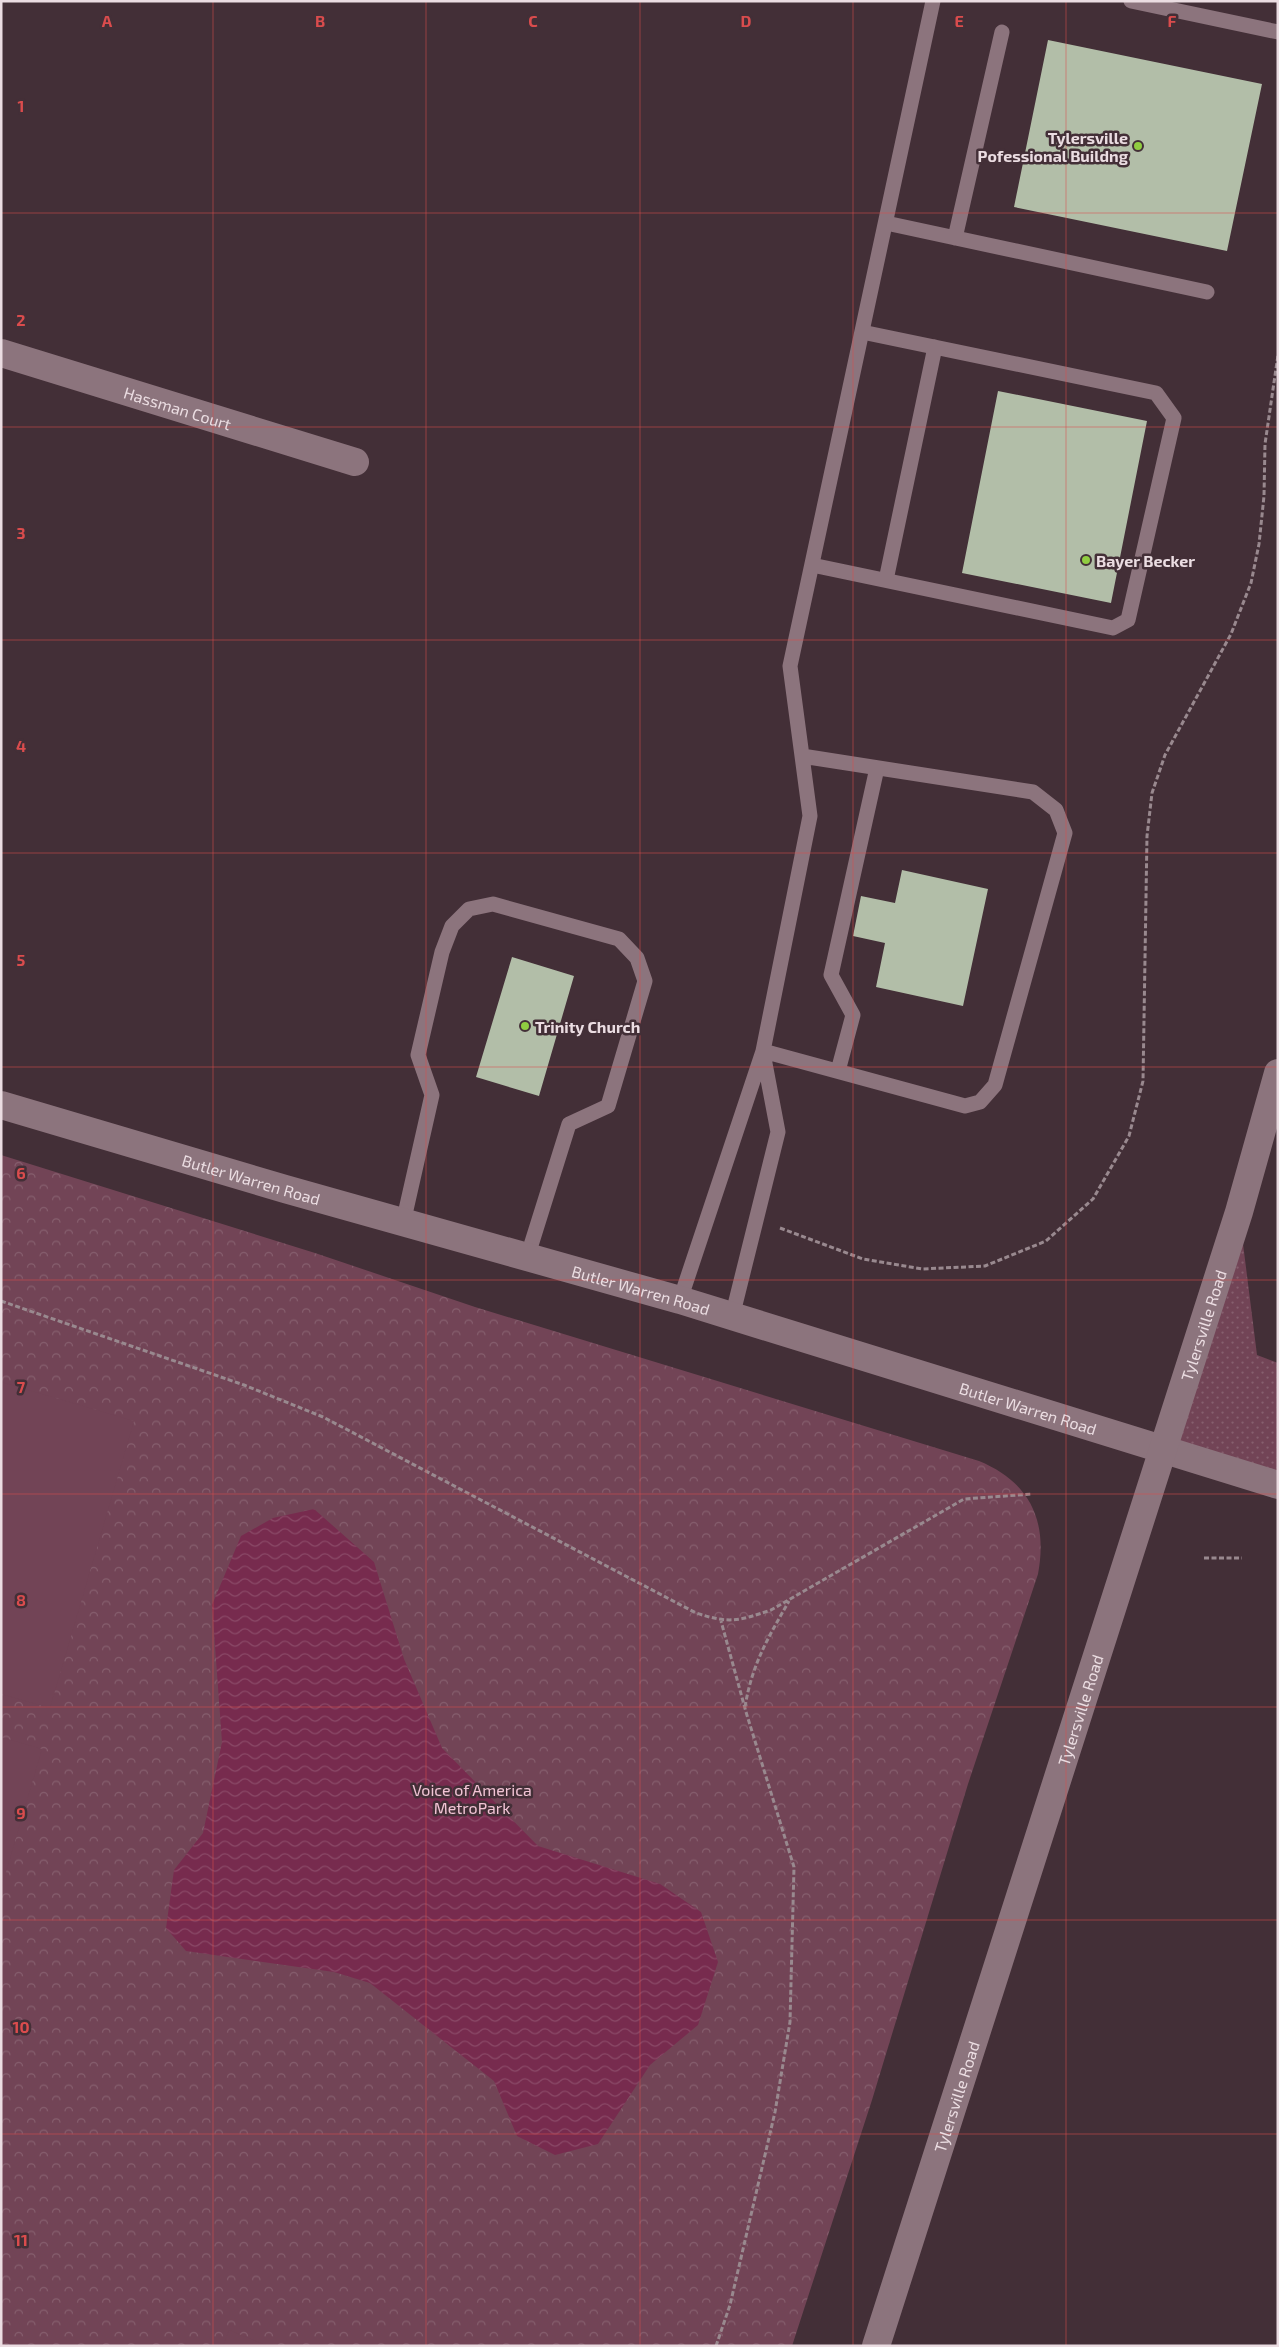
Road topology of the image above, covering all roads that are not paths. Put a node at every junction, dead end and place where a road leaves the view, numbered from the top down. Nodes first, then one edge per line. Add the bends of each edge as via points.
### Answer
1 (933, 1) edge
2 (1131, 1) edge
3 (1002, 32) dead end
4 (1278, 32) edge
5 (886, 223) junction
6 (955, 238) junction
7 (1207, 292) dead end
8 (862, 332) junction
9 (935, 347) junction
10 (1, 353) edge
11 (355, 462) dead end
12 (812, 565) junction
13 (886, 580) junction
14 (802, 756) junction
15 (877, 768) junction
16 (763, 1051) junction
17 (838, 1071) junction
18 (1278, 1073) edge
19 (1, 1105) edge
20 (403, 1223) junction
21 (527, 1258) junction
22 (680, 1300) junction
23 (732, 1317) junction
24 (1163, 1450) junction
25 (1278, 1485) edge
26 (876, 2346) edge

1 - 5 lane
2 - 4 lane
3 - 6 lane
5 - 6 lane
5 - 8 lane
6 - 7 lane
8 - 9 lane
8 - 12 lane
9 - 13 lane
9 - 13 lane via 1156,393 1174,418 1128,620 1113,628
10 - 11 main road, Hassman Court
12 - 13 lane
12 - 14 lane via 790,666
14 - 15 lane
14 - 16 lane via 810,816
15 - 17 lane via 831,975 853,1015
15 - 17 lane via 1033,792 1056,810 1065,833 995,1085 980,1102 965,1106
16 - 17 lane
16 - 22 lane
16 - 23 lane via 778,1132
18 - 24 main road, Tylersville Road via 1239,1212
19 - 20 main road, Butler Warren Road
20 - 21 main road, Butler Warren Road
20 - 21 lane via 432,1095 418,1054 442,952 452,926 468,909 493,904 620,939 638,958 645,981 608,1106 569,1124
21 - 22 main road, Butler Warren Road
22 - 23 main road, Butler Warren Road
23 - 24 main road, Butler Warren Road
24 - 25 main road, Butler Warren Road
24 - 26 main road, Tylersville Road

